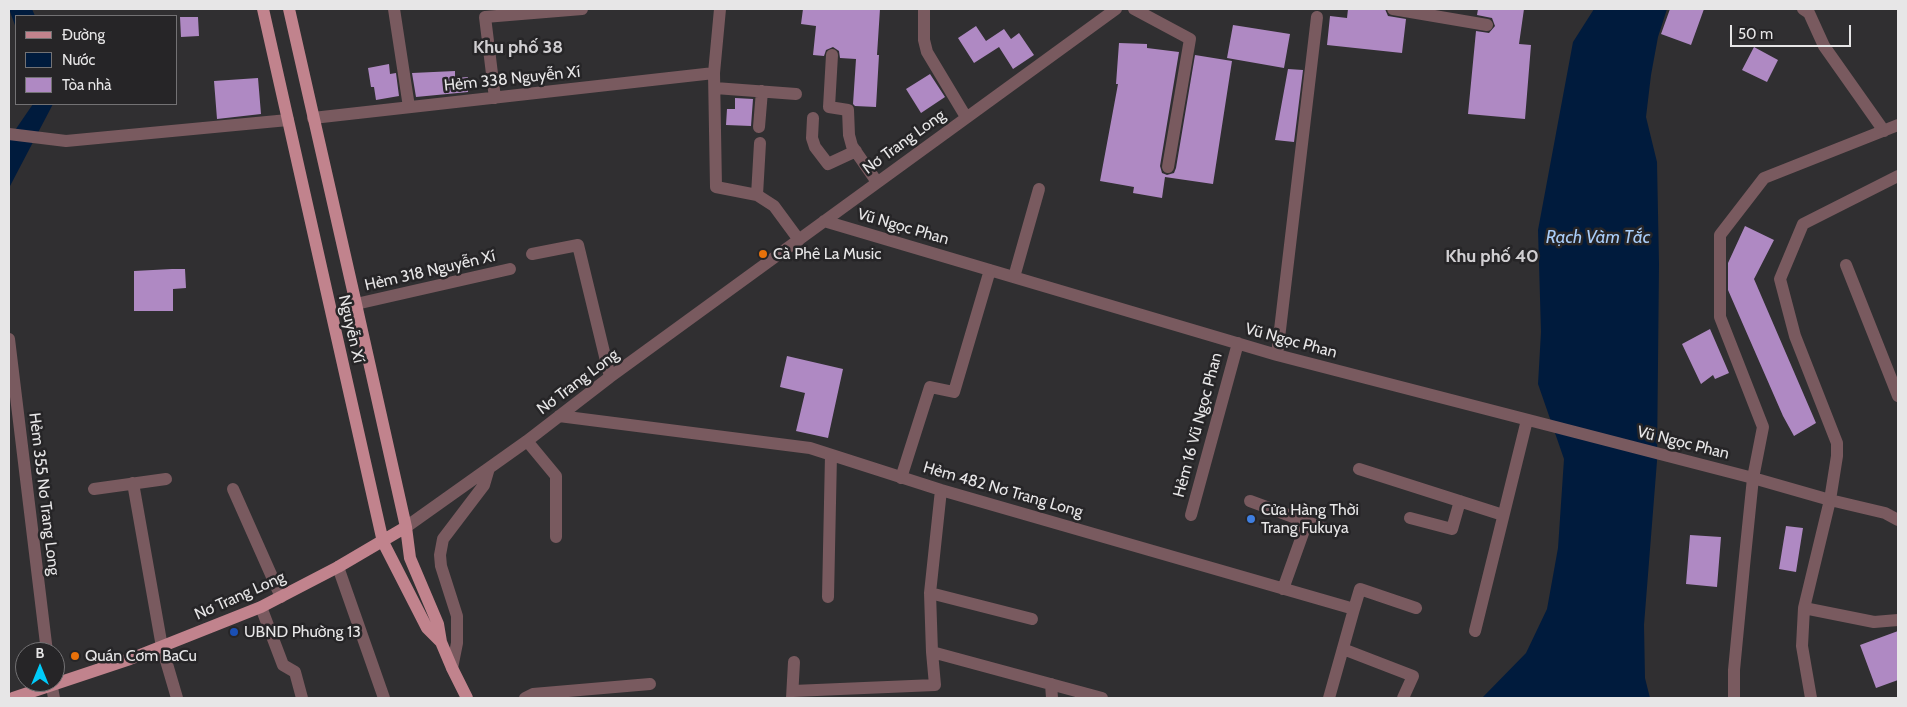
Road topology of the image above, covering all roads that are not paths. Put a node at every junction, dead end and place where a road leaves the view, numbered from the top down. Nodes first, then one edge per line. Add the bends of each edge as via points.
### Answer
1 (263, 9) edge
2 (289, 9) edge
3 (394, 9) edge
4 (582, 9) edge
5 (720, 9) edge
6 (924, 9) edge
7 (1116, 9) edge
8 (1134, 9) edge
9 (1393, 9) edge
10 (1804, 9) edge
11 (1318, 17) dead end
12 (1487, 25) dead end
13 (832, 55) dead end
14 (714, 73) junction
15 (714, 88) junction
16 (762, 91) junction
17 (796, 94) dead end
18 (495, 98) junction
19 (409, 108) junction
20 (966, 117) junction
21 (313, 118) junction
22 (813, 118) dead end
23 (288, 120) junction
24 (1898, 125) edge
25 (759, 127) dead end
26 (1884, 131) junction
27 (9, 134) edge
28 (760, 143) dead end
29 (856, 151) junction
30 (1168, 167) dead end
31 (1898, 176) edge
32 (877, 182) junction
33 (1039, 189) dead end
34 (758, 194) junction
35 (824, 221) junction
36 (799, 240) junction
37 (532, 254) dead end
38 (1846, 265) dead end
39 (510, 270) dead end
40 (990, 270) junction
41 (1014, 277) junction
42 (356, 304) junction
43 (9, 339) edge
44 (1238, 343) junction
45 (1277, 355) junction
46 (610, 377) junction
47 (1898, 396) edge
48 (559, 416) junction
49 (1527, 420) junction
50 (527, 441) junction
51 (831, 455) junction
52 (489, 468) junction
53 (1359, 469) dead end
54 (901, 478) junction
55 (1753, 478) junction
56 (166, 479) dead end
57 (133, 483) junction
58 (94, 489) dead end
59 (233, 489) dead end
60 (941, 490) junction
61 (1830, 500) junction
62 (1250, 501) dead end
63 (1460, 502) junction
64 (1898, 509) edge
65 (1886, 513) junction
66 (1191, 515) dead end
67 (1503, 516) junction
68 (1410, 518) dead end
69 (1898, 520) edge
70 (1307, 522) junction
71 (406, 527) junction
72 (1326, 529) dead end
73 (556, 537) dead end
74 (383, 542) junction
75 (338, 567) junction
76 (1283, 588) junction
77 (930, 593) junction
78 (280, 597) junction
79 (828, 597) dead end
80 (261, 607) junction
81 (1416, 608) dead end
82 (1804, 608) junction
83 (1354, 609) junction
84 (1032, 619) dead end
85 (1898, 620) edge
86 (1475, 631) dead end
87 (46, 642) edge
88 (442, 642) junction
89 (162, 647) junction
90 (1343, 649) junction
91 (932, 652) junction
92 (794, 662) dead end
93 (452, 668) junction
94 (65, 684) edge
95 (650, 684) dead end
96 (1050, 684) junction
97 (39, 692) edge
98 (887, 693) edge
99 (792, 695) edge
100 (13, 698) edge
101 (177, 698) edge
102 (302, 698) edge
103 (384, 698) edge
104 (466, 698) edge
105 (524, 698) edge
106 (1052, 698) edge
107 (1102, 698) edge
108 (1329, 698) edge
109 (1403, 698) edge
110 (1734, 698) edge
111 (1811, 698) edge

1 - 23 main road, Nguyễn Xí
2 - 21 main road, Nguyễn Xí
3 - 19 street
4 - 18 street via 485,17
5 - 14 street
6 - 20 street via 927,52
7 - 20 street, Nơ Trang Long
8 - 30 street via 1190,39
9 - 12 street
10 - 26 street via 1824,46
11 - 45 street
13 - 29 street via 829,107 848,110 848,135
14 - 15 street
14 - 18 street, Hẻm 338 Nguyễn Xí
15 - 16 street
15 - 34 street via 716,187
16 - 17 street
16 - 25 street
18 - 19 street, Hẻm 338 Nguyễn Xí
19 - 21 street, Hẻm 338 Nguyễn Xí
20 - 32 street, Nơ Trang Long
21 - 42 main road, Nguyễn Xí
22 - 29 street via 812,138 828,164
23 - 27 street via 66,141
23 - 74 main road, Nguyễn Xí
24 - 26 street
26 - 55 street via 1764,178 1720,235 1720,317 1763,427
28 - 34 street
29 - 32 street
31 - 61 street via 1803,224 1780,279 1795,336 1837,443 1838,456
32 - 35 street, Nơ Trang Long
33 - 41 street
34 - 36 street via 774,206
35 - 36 street, Nơ Trang Long
35 - 40 street, Vũ Ngọc Phan
36 - 46 street, Nơ Trang Long
37 - 46 street via 578,246
38 - 47 street
39 - 42 street, Hẻm 318 Nguyễn Xí
40 - 41 street, Vũ Ngọc Phan
40 - 54 street via 954,392 930,388
41 - 44 street, Vũ Ngọc Phan
42 - 71 main road, Nguyễn Xí
43 - 87 street, Hẻm 355 Nơ Trang Long
44 - 45 street, Vũ Ngọc Phan
44 - 66 street, Hẻm 16 Vũ Ngọc Phan
45 - 49 street, Vũ Ngọc Phan
46 - 48 street, Nơ Trang Long
48 - 50 street, Nơ Trang Long
48 - 51 street, Hẻm 482 Nơ Trang Long via 810,448
49 - 55 street, Vũ Ngọc Phan
49 - 67 street
50 - 52 street, Nơ Trang Long
50 - 73 street via 556,476
51 - 54 street, Hẻm 482 Nơ Trang Long
51 - 79 street
52 - 71 street, Nơ Trang Long
52 - 93 street via 484,485 442,540 442,566 457,616 457,643
53 - 63 street
54 - 60 street, Hẻm 482 Nơ Trang Long
55 - 61 street, Vũ Ngọc Phan
55 - 110 street
56 - 57 street
57 - 58 street
57 - 89 street
59 - 78 street
60 - 76 street, Hẻm 482 Nơ Trang Long
60 - 77 street
61 - 65 street, Vũ Ngọc Phan
61 - 82 street
62 - 70 street
63 - 67 street
63 - 68 street via 1452,529
64 - 65 street
65 - 69 street
67 - 86 street
70 - 72 street
70 - 76 street
71 - 74 main road, Nơ Trang Long
71 - 88 main road, Nguyễn Xí via 410,558 438,624
74 - 75 main road, Nơ Trang Long
74 - 88 main road, Nguyễn Xí via 427,628
75 - 78 main road, Nơ Trang Long
75 - 103 street
76 - 83 street, Hẻm 482 Nơ Trang Long
77 - 84 street
77 - 91 street
78 - 80 main road, Nơ Trang Long
80 - 89 main road, Nơ Trang Long
80 - 102 street via 283,665 295,672
81 - 83 street via 1360,589
82 - 85 street via 1874,622
82 - 111 street via 1802,646
83 - 90 street
88 - 93 main road, Nguyễn Xí
89 - 94 main road, Nơ Trang Long
89 - 101 street
90 - 108 street
90 - 109 street via 1412,676
91 - 96 street
91 - 98 street via 935,685
92 - 99 street
93 - 104 main road, Nguyễn Xí
95 - 105 street via 533,694
96 - 106 street
96 - 107 street
97 - 100 main road, Nơ Trang Long
98 - 99 street

